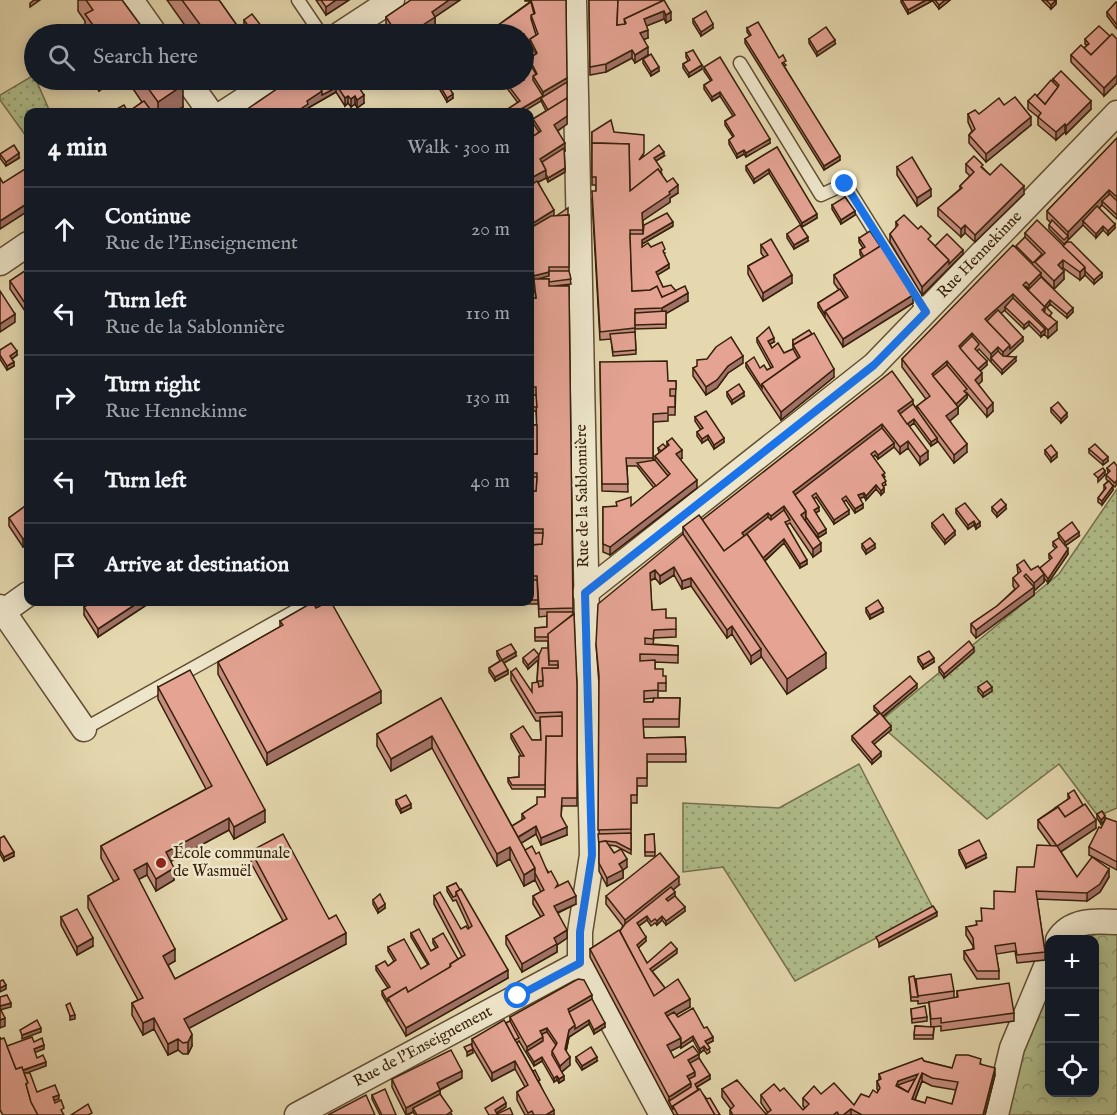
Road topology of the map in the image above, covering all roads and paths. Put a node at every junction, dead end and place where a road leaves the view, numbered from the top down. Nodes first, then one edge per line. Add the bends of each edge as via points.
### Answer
1 (131, 0) edge
2 (298, 0) edge
3 (392, 0) edge
4 (574, 0) edge
5 (148, 24) edge
6 (314, 24) edge
7 (355, 24) edge
8 (740, 63) dead end
9 (194, 90) edge
10 (259, 90) edge
11 (207, 108) edge
12 (231, 108) edge
13 (1117, 113) edge
14 (24, 247) edge
15 (0, 262) edge
16 (926, 312) junction
17 (585, 593) junction
18 (24, 596) edge
19 (304, 606) edge
20 (1, 609) edge
21 (84, 729) joint
22 (1117, 922) edge
23 (1063, 935) edge
24 (580, 963) junction
25 (1045, 969) edge
26 (297, 1115) edge
27 (662, 1115) edge
28 (996, 1115) edge

1 - 5 street
2 - 6 lane
3 - 7 street
4 - 17 street, Rue de la Sablonnière
8 - 16 lane via 821,195 845,184
9 - 11 street
10 - 12 street
13 - 16 street, Rue Hennekinne
14 - 15 street
16 - 17 street, Rue Hennekinne via 874,365
17 - 24 street, Rue de la Sablonnière via 592,855 580,932
18 - 20 street
19 - 21 lane
20 - 21 street
22 - 23 street via 1093,920 1076,925
24 - 26 street, Rue de l'Enseignement
24 - 27 street, Rue de la Sablonnière
25 - 28 street via 1012,1048

